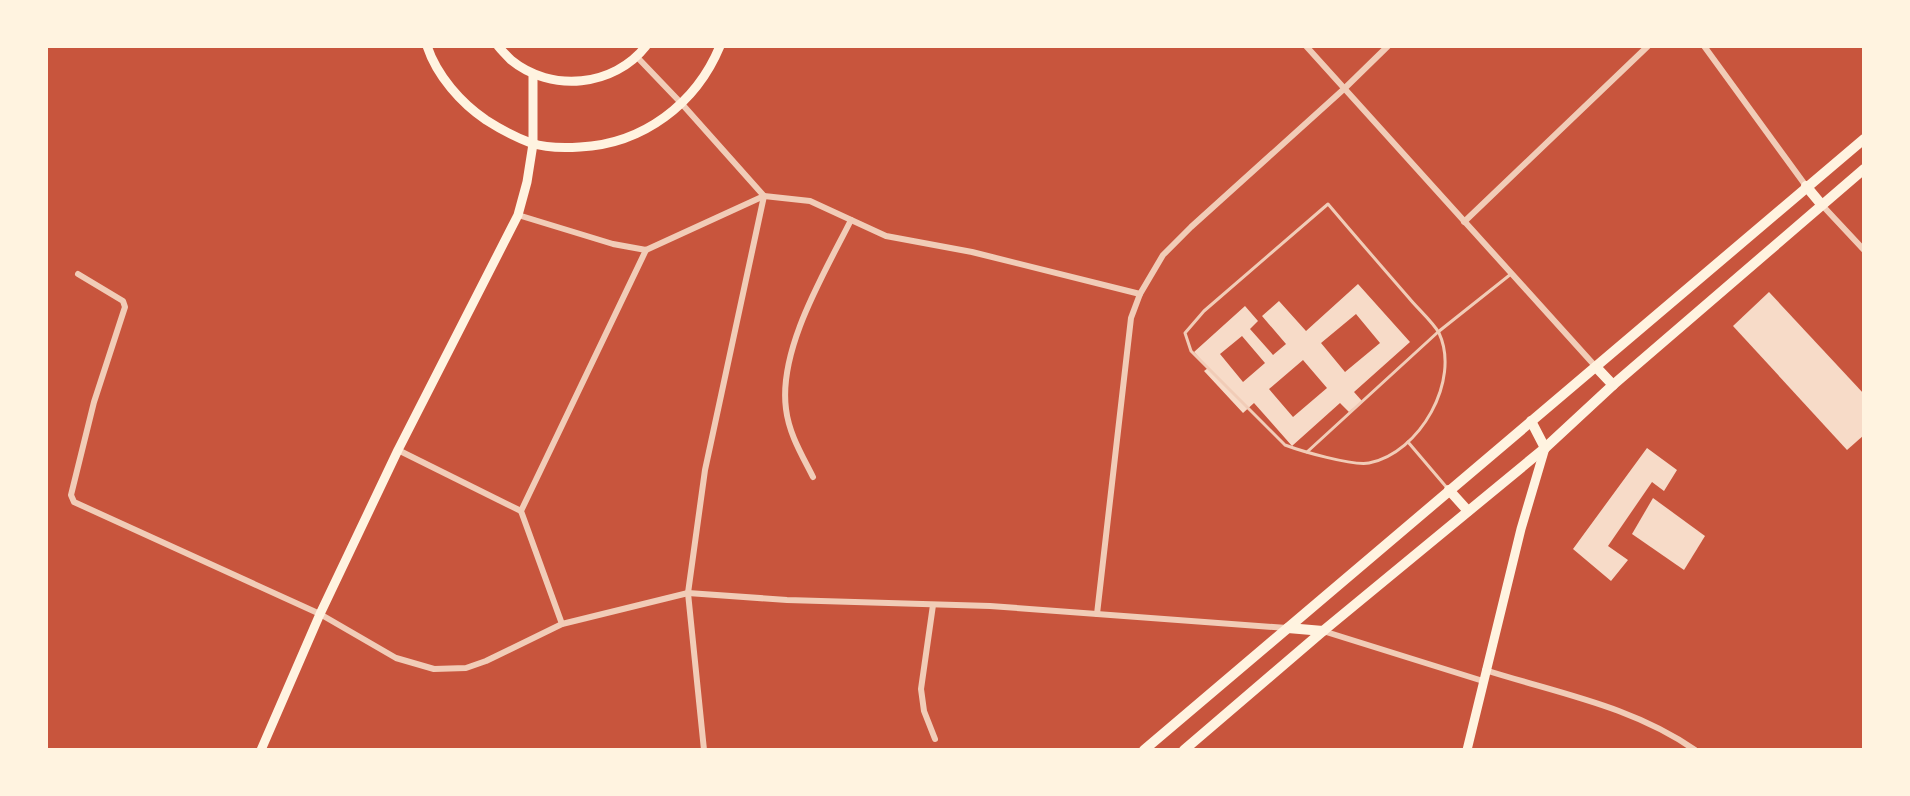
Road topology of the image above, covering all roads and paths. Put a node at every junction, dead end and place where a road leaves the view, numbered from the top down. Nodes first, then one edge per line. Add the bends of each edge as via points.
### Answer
1 (428, 46) edge
2 (498, 46) edge
3 (646, 46) edge
4 (720, 46) edge
5 (1306, 46) edge
6 (1388, 46) edge
7 (1648, 46) edge
8 (1704, 46) edge
9 (637, 57) junction
10 (533, 74) junction
11 (1345, 88) junction
12 (682, 104) junction
13 (1863, 139) edge
14 (533, 144) junction
15 (1863, 169) edge
16 (1806, 186) junction
17 (764, 196) junction
18 (1821, 204) junction
19 (518, 216) junction
20 (851, 220) junction
21 (1464, 222) junction
22 (646, 250) junction
23 (1863, 250) edge
24 (78, 274) dead end
25 (1511, 274) junction
26 (1140, 294) junction
27 (1438, 332) junction
28 (1596, 367) junction
29 (1613, 385) junction
30 (1531, 422) junction
31 (1408, 442) junction
32 (1545, 448) junction
33 (398, 450) junction
34 (1307, 452) junction
35 (813, 477) dead end
36 (1449, 490) junction
37 (521, 511) junction
38 (1468, 511) junction
39 (688, 593) junction
40 (933, 605) junction
41 (320, 614) junction
42 (1097, 614) junction
43 (562, 624) junction
44 (1288, 628) junction
45 (1323, 631) junction
46 (1485, 670) junction
47 (1483, 681) junction
48 (934, 739) dead end
49 (261, 750) edge
50 (704, 750) edge
51 (1144, 750) edge
52 (1184, 750) edge
53 (1467, 750) edge
54 (1695, 750) edge

1 - 14 main road via 448,85 472,111 502,131
2 - 10 main road
3 - 9 main road
4 - 12 main road via 704,79
5 - 11 street
6 - 11 street
7 - 21 street
8 - 16 street
9 - 10 main road via 614,73 588,81 560,82
9 - 12 street
10 - 14 main road
11 - 21 street
11 - 26 street via 1163,255
12 - 14 main road via 657,124 628,138 577,148
12 - 17 street
13 - 16 main road
14 - 19 main road
15 - 18 main road
16 - 18 main road
16 - 28 main road
17 - 20 street via 810,201
17 - 22 street
17 - 39 street via 705,470
18 - 23 street
18 - 29 main road
19 - 22 street
19 - 33 main road
20 - 26 street via 886,236 972,252
20 - 35 street via 815,290 786,371 786,408 793,437
21 - 25 street
22 - 37 street
24 - 41 street via 123,301 125,307 94,402 71,495 74,502
25 - 27 lane
25 - 28 street
26 - 42 street via 1131,318
27 - 31 lane via 1447,362 1438,400
27 - 34 lane
27 - 34 lane via 1328,204 1204,311 1185,333 1191,351 1285,445
28 - 29 main road
28 - 30 main road
29 - 32 main road
30 - 32 main road
30 - 36 main road
31 - 34 lane via 1369,463
31 - 36 lane
32 - 38 main road
32 - 46 main road
33 - 37 street
33 - 41 main road
36 - 38 main road
36 - 44 main road
37 - 43 street
38 - 45 main road
39 - 40 street
39 - 43 street
39 - 50 street
40 - 42 street
40 - 48 street via 921,689
41 - 43 street via 396,658 434,669 466,668 486,661
41 - 49 main road
42 - 44 street
44 - 45 main road
44 - 51 main road
45 - 47 street
45 - 52 main road
46 - 47 main road
46 - 54 street via 1626,712
47 - 53 main road

